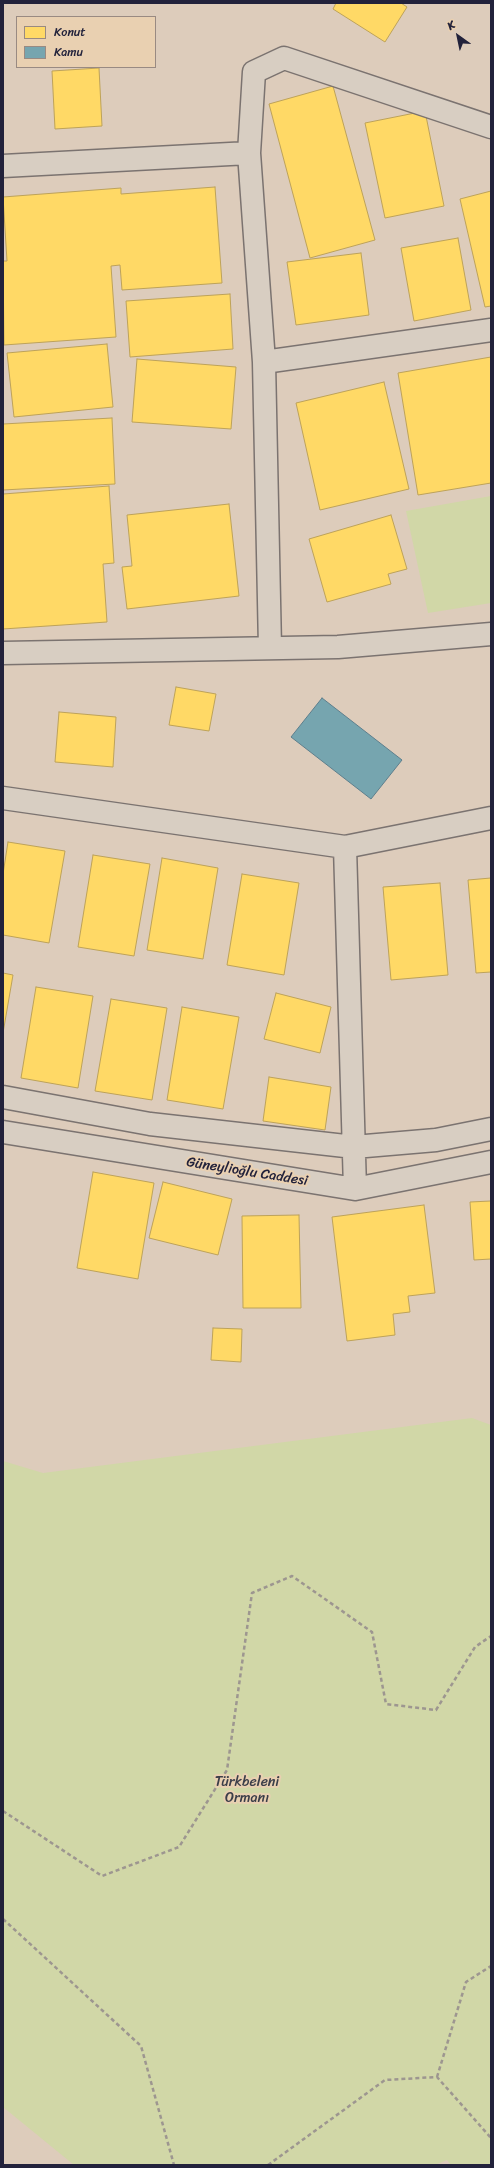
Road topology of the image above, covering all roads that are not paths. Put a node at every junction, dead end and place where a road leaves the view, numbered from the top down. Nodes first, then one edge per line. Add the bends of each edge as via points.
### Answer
1 (491, 127) edge
2 (249, 153) junction
3 (3, 166) edge
4 (491, 330) edge
5 (264, 362) junction
6 (491, 634) edge
7 (270, 648) junction
8 (3, 653) edge
9 (3, 798) edge
10 (491, 818) edge
11 (345, 847) junction
12 (3, 1097) edge
13 (491, 1129) edge
14 (3, 1132) edge
15 (354, 1147) junction
16 (491, 1162) edge
17 (355, 1189) junction

1 - 2 street via 284,58 254,72
2 - 3 street
2 - 5 street
4 - 5 street
5 - 7 street
6 - 7 street via 338,647
7 - 8 street
9 - 11 street
10 - 11 street
11 - 15 street
12 - 15 street via 150,1124
13 - 15 street via 436,1140
14 - 17 street, Güneylioğlu Caddesi
15 - 17 street
16 - 17 street, Güneylioğlu Caddesi

